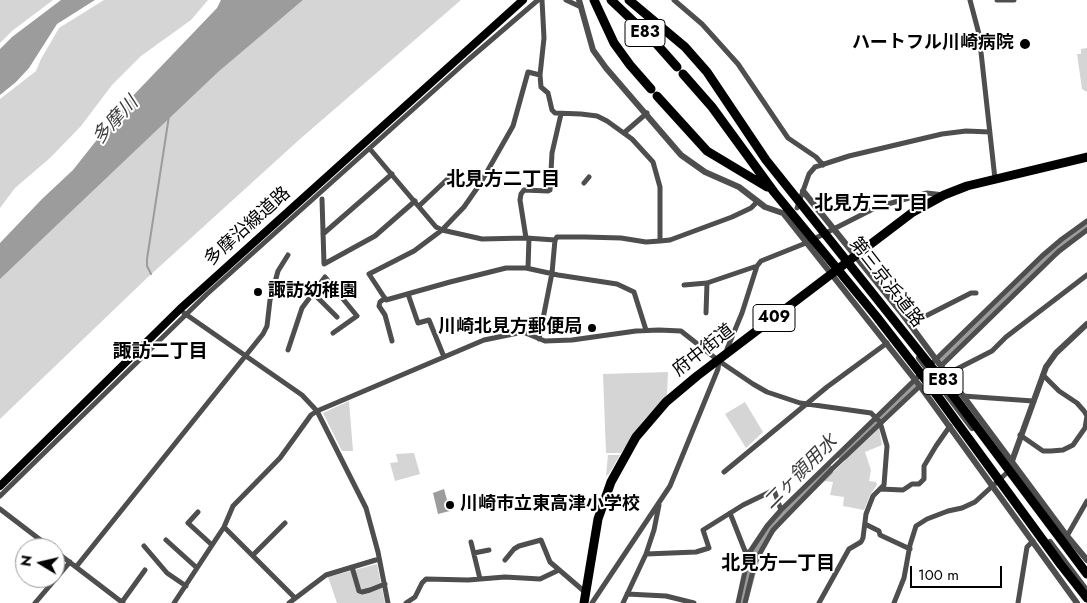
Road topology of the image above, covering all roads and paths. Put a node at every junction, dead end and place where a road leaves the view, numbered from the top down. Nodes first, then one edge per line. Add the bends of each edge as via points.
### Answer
1 (524, 0) edge
2 (538, 0) edge
3 (542, 0) edge
4 (566, 0) edge
5 (579, 0) edge
6 (594, 0) edge
7 (611, 0) edge
8 (629, 0) edge
9 (674, 0) edge
10 (970, 0) edge
11 (997, 0) edge
12 (1011, 0) edge
13 (581, 7) junction
14 (540, 75) junction
15 (646, 113) junction
16 (561, 114) junction
17 (625, 132) junction
18 (990, 132) junction
19 (370, 149) junction
20 (1087, 157) edge
21 (823, 165) junction
22 (456, 171) dead end
23 (392, 174) junction
24 (589, 177) dead end
25 (995, 179) junction
26 (584, 182) dead end
27 (803, 191) junction
28 (774, 192) junction
29 (944, 195) junction
30 (322, 199) dead end
31 (758, 201) junction
32 (417, 204) junction
33 (797, 208) junction
34 (782, 213) junction
35 (1087, 220) edge
36 (834, 228) junction
37 (442, 230) junction
38 (1087, 230) edge
39 (323, 234) junction
40 (818, 236) junction
41 (528, 238) junction
42 (555, 240) junction
43 (660, 241) junction
44 (806, 243) junction
45 (855, 254) junction
46 (288, 255) dead end
47 (842, 265) junction
48 (757, 266) junction
49 (528, 268) junction
50 (552, 273) junction
51 (831, 274) junction
52 (1087, 275) edge
53 (707, 283) junction
54 (684, 285) dead end
55 (313, 293) junction
56 (976, 293) dead end
57 (408, 294) junction
58 (384, 298) junction
59 (183, 312) junction
60 (706, 313) dead end
61 (337, 316) dead end
62 (910, 324) junction
63 (1087, 324) edge
64 (646, 330) junction
65 (333, 333) dead end
66 (539, 339) junction
67 (392, 340) dead end
68 (888, 343) junction
69 (288, 350) dead end
70 (728, 353) junction
71 (245, 356) junction
72 (444, 357) junction
73 (936, 359) junction
74 (719, 360) junction
75 (941, 366) junction
76 (924, 370) junction
77 (947, 374) junction
78 (1043, 375) junction
79 (915, 380) junction
80 (920, 386) junction
81 (963, 396) junction
82 (1033, 401) junction
83 (806, 404) junction
84 (317, 411) junction
85 (879, 421) junction
86 (950, 426) junction
87 (1086, 430) edge
88 (1020, 435) junction
89 (1014, 463) junction
90 (724, 472) dead end
91 (992, 485) junction
92 (0, 486) edge
93 (880, 489) junction
94 (0, 496) edge
95 (1087, 500) edge
96 (660, 502) junction
97 (0, 509) edge
98 (781, 510) junction
99 (1048, 510) junction
100 (198, 512) dead end
101 (730, 513) junction
102 (1036, 519) junction
103 (285, 523) dead end
104 (865, 524) junction
105 (224, 527) junction
106 (1024, 528) junction
107 (1067, 536) junction
108 (39, 538) edge
109 (166, 540) dead end
110 (1033, 541) junction
111 (471, 542) dead end
112 (212, 545) junction
113 (144, 546) dead end
114 (910, 549) junction
115 (489, 550) dead end
116 (474, 553) junction
117 (749, 553) junction
118 (646, 554) junction
119 (253, 556) junction
120 (758, 556) junction
121 (65, 558) edge
122 (380, 559) junction
123 (504, 560) dead end
124 (1087, 560) edge
125 (70, 562) junction
126 (1061, 565) junction
127 (76, 566) junction
128 (352, 567) junction
129 (198, 568) junction
130 (145, 570) dead end
131 (559, 570) junction
132 (1087, 576) edge
133 (480, 579) junction
134 (385, 584) junction
135 (186, 586) junction
136 (1087, 591) edge
137 (585, 592) junction
138 (627, 594) junction
139 (295, 598) junction
140 (1087, 598) edge
141 (175, 601) edge
142 (123, 602) edge
143 (35, 603) edge
144 (182, 603) edge
145 (289, 603) edge
146 (388, 603) edge
147 (406, 603) edge
148 (584, 603) edge
149 (592, 603) edge
150 (623, 603) edge
151 (694, 603) edge
152 (738, 603) edge
153 (745, 603) edge
154 (819, 603) edge
155 (894, 603) edge
156 (1018, 603) edge
157 (1077, 603) edge
158 (1086, 603) edge

1 - 59 main road, 多摩沿線道路
2 - 19 street
3 - 14 street via 544,38
4 - 13 street
5 - 13 street
6 - 28 highway via 614,43 630,65 708,151
7 - 28 highway, 第三京浜道路 / E83 via 653,40 712,107
8 - 132 highway, 第三京浜道路 / E83 via 685,47 716,83 744,129 792,194 937,374
9 - 21 street via 702,24 738,64 788,138
10 - 18 street via 978,26
11 - 12 street
13 - 15 street via 593,50
14 - 16 street via 541,87 548,93 552,110
14 - 37 street via 528,72 507,139 464,207
15 - 17 street
15 - 31 street via 682,155
16 - 17 street via 597,116
16 - 41 street via 552,153 550,190 524,190 521,194
17 - 43 street via 655,168 661,195
18 - 21 street via 942,134
18 - 25 street
19 - 23 street
19 - 59 street
20 - 25 highway, 府中街道 / 409
21 - 27 street via 808,174
22 - 32 street
23 - 32 street
23 - 39 street
24 - 26 street
25 - 29 highway, 府中街道 / 409
27 - 33 street
27 - 36 street
28 - 126 highway, 第三京浜道路 / E83 via 928,383
29 - 36 street via 927,193 877,207
29 - 45 highway, 府中街道 / 409 via 913,212
30 - 39 street
31 - 34 street
31 - 43 street via 732,217
32 - 37 street
32 - 39 street via 375,236 324,264
33 - 34 street
33 - 40 street
34 - 40 street via 800,219
34 - 44 street
35 - 73 street
36 - 40 street
36 - 45 street
37 - 41 street via 482,239
37 - 58 street via 414,250 369,274
38 - 75 street via 1059,251
40 - 44 street
40 - 47 street
41 - 42 street
41 - 49 street
42 - 43 street via 557,237 584,236
42 - 50 street
44 - 48 street via 761,261
44 - 51 street
45 - 47 highway, 府中街道 / 409
45 - 62 street
46 - 71 street via 278,272 263,334
47 - 51 highway, 府中街道 / 409
47 - 76 street via 885,313
48 - 53 street
48 - 70 street via 727,348
49 - 50 street
49 - 57 street via 506,268
50 - 64 street via 616,284 634,292
50 - 66 street
51 - 68 street
51 - 70 highway, 府中街道 / 409
52 - 77 street via 992,351
53 - 54 street
53 - 60 street
55 - 61 street
55 - 65 street via 325,277 357,316
55 - 69 street via 302,308
56 - 62 street
57 - 58 street
57 - 72 street via 418,322 429,320
58 - 67 street via 379,306
59 - 71 street
59 - 92 main road, 多摩沿線道路
59 - 94 street
62 - 73 street
63 - 78 street via 1056,353
64 - 66 street via 572,340 545,342
64 - 74 street via 681,331
66 - 72 street via 523,332 484,340
68 - 79 street
68 - 83 street
70 - 74 highway, 府中街道 / 409
71 - 84 street via 302,396
71 - 127 street
72 - 84 street
73 - 75 street
73 - 76 street
74 - 83 street via 767,392
74 - 96 street via 675,475
74 - 137 highway, 府中街道 / 409 via 666,402 626,452 601,510
75 - 77 street
76 - 79 street
76 - 102 street
77 - 81 street
78 - 82 street
78 - 87 street via 1084,411
79 - 80 street
79 - 85 street
80 - 85 street
80 - 86 street
81 - 82 street
81 - 89 street
82 - 88 street
83 - 85 street via 871,413
83 - 90 street
84 - 105 street via 280,458 233,506
84 - 122 street via 363,502
85 - 93 street via 887,446 884,485
85 - 98 street
85 - 120 street via 779,523
86 - 91 street
86 - 93 street via 924,466 924,479 919,484 903,490
87 - 88 street via 1073,445 1051,452 1043,451
88 - 89 street
89 - 91 street
89 - 99 street
91 - 106 street
91 - 114 street via 975,502 921,522 914,532
93 - 104 street via 873,496
95 - 107 street
96 - 118 street
96 - 149 street
97 - 108 street
98 - 101 street via 774,490
98 - 117 street
99 - 102 street
99 - 107 street
100 - 112 street via 188,523
101 - 117 street via 745,551
101 - 118 street via 703,530 709,548 696,552
102 - 106 street
102 - 132 street
102 - 136 street
103 - 119 street
104 - 114 street
104 - 154 street via 863,538 849,548
105 - 112 street
105 - 119 street
106 - 110 street
107 - 124 street
109 - 129 street
110 - 156 street via 1027,547
110 - 157 street
111 - 116 street
112 - 129 street
113 - 135 street via 167,573
114 - 155 street
115 - 116 street
116 - 133 street
117 - 120 street
117 - 152 street
118 - 138 street
119 - 139 street
120 - 153 street
121 - 125 street
122 - 128 street
122 - 134 street
123 - 131 street via 519,546 541,540 550,562
125 - 127 street
125 - 143 street
126 - 140 highway, 第三京浜道路 / E83
126 - 158 highway
127 - 142 street
128 - 134 street via 359,591
128 - 139 street via 326,574
129 - 135 street
130 - 142 street
131 - 133 street via 540,579
131 - 137 street
133 - 147 street via 426,580
134 - 146 street
135 - 141 street
137 - 148 highway, 府中街道 / 409
138 - 150 street
138 - 151 street via 666,596
139 - 145 street
141 - 144 street

